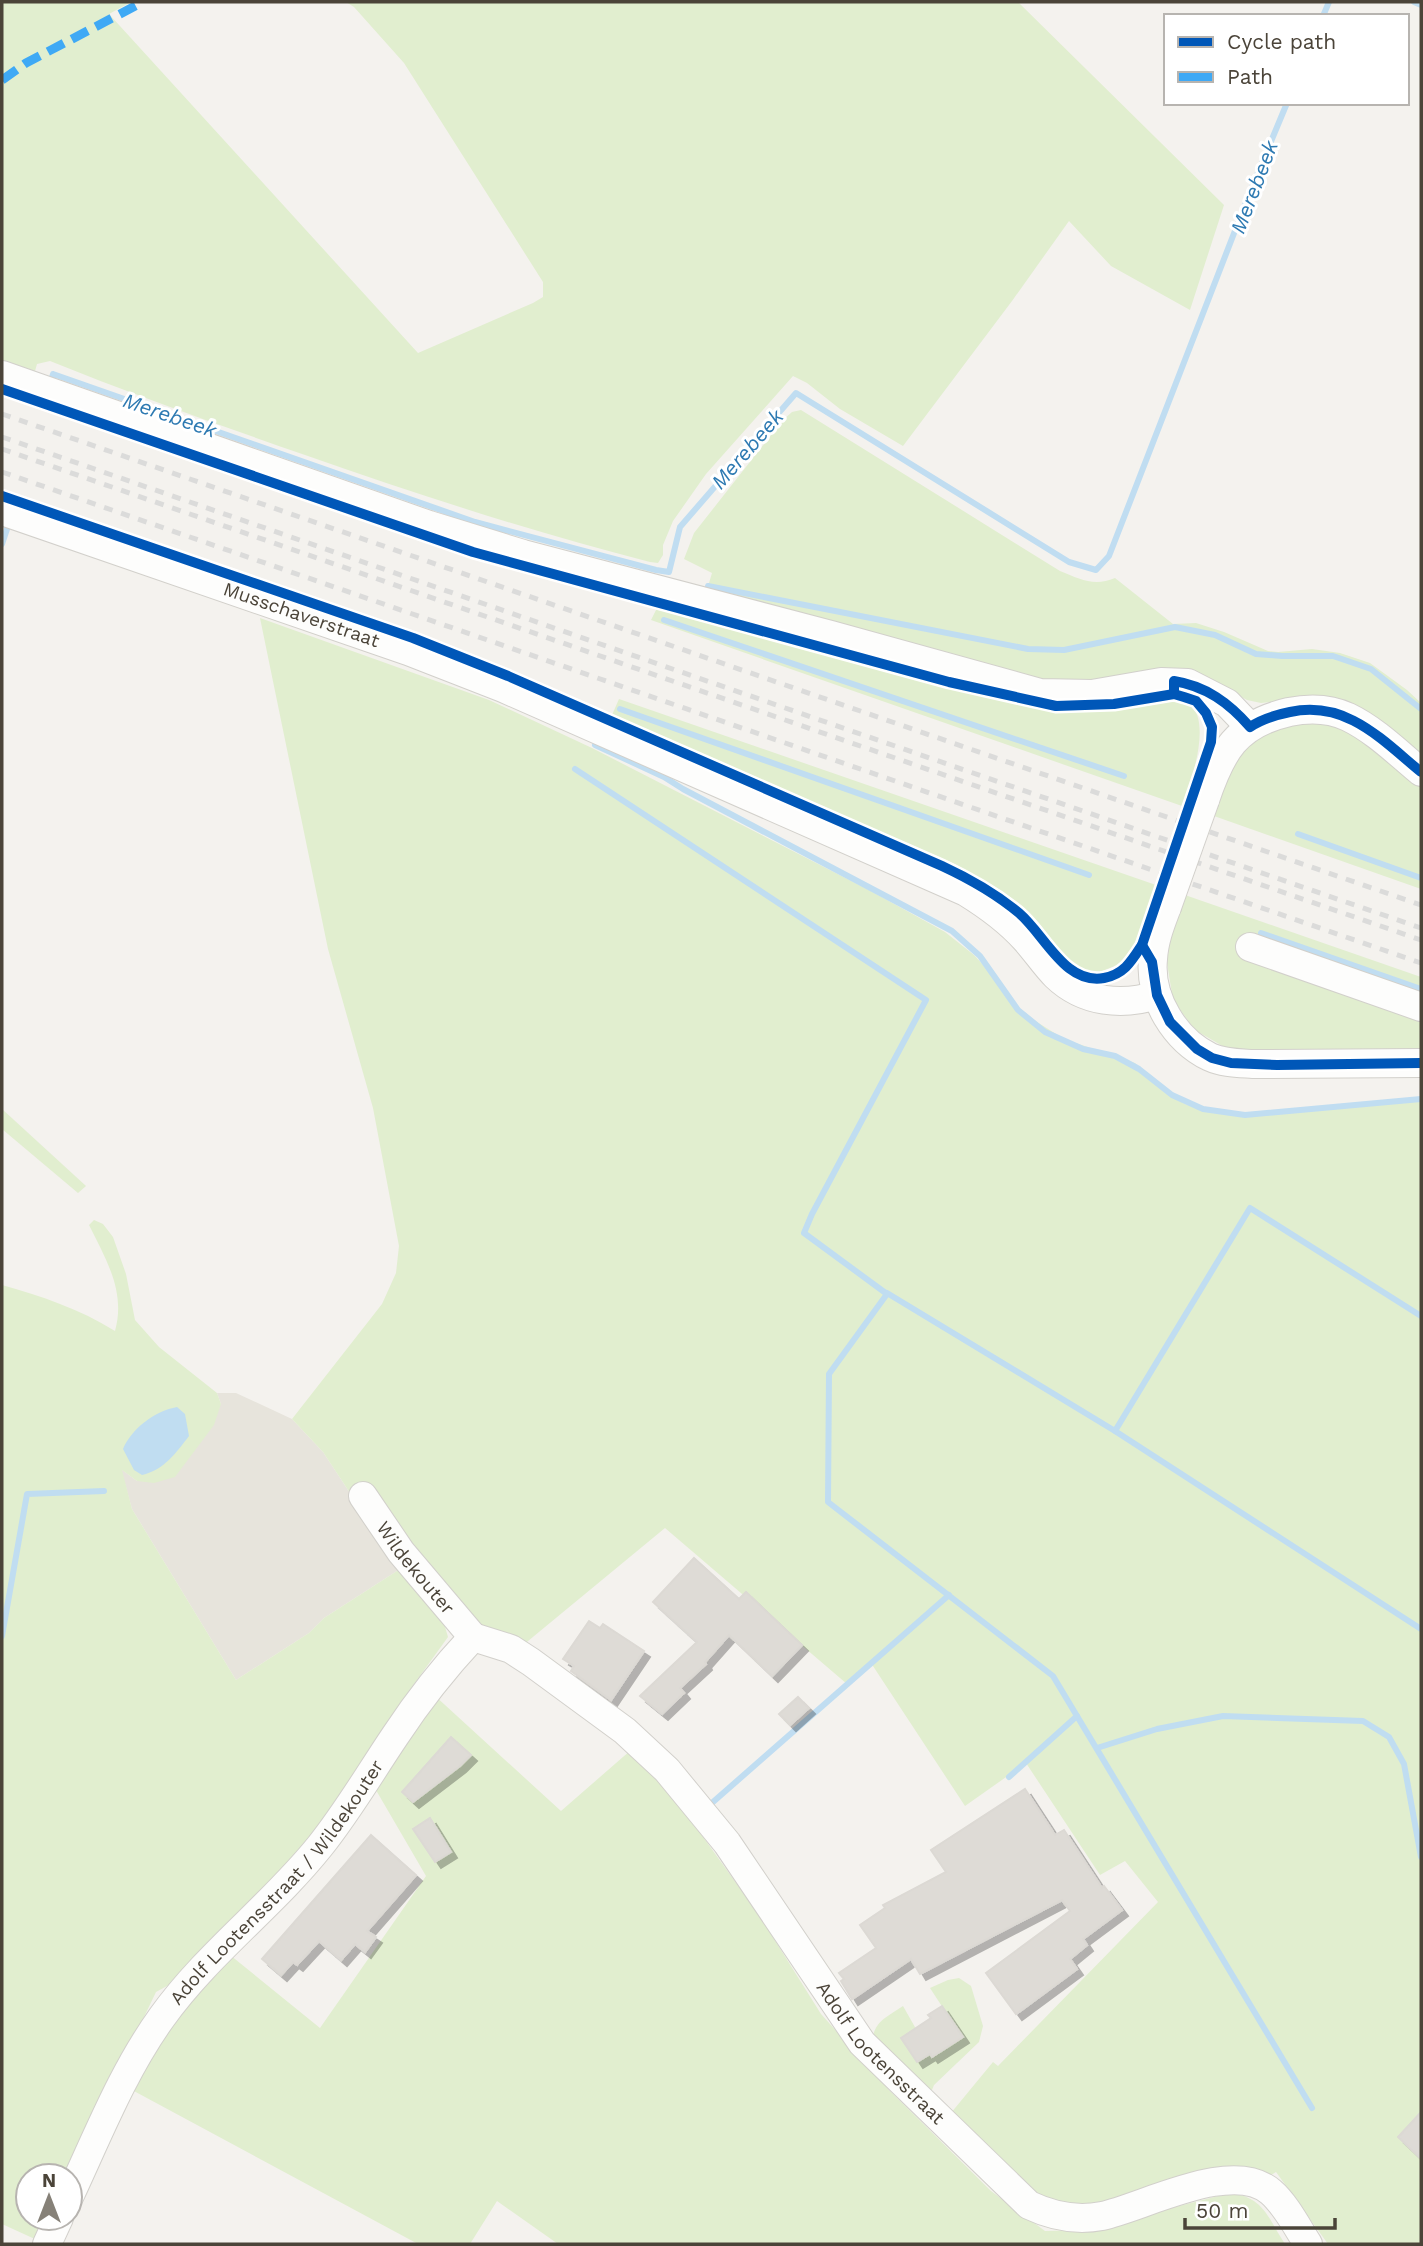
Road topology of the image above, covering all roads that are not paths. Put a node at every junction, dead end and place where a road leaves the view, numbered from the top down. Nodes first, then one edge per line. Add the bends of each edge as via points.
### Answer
1 (2, 374) edge
2 (2, 511) edge
3 (1250, 727) junction
4 (1421, 772) edge
5 (1250, 947) dead end
6 (1157, 995) junction
7 (1421, 1007) edge
8 (1421, 1063) edge
9 (363, 1496) dead end
10 (473, 1637) junction
11 (84, 2165) edge
12 (1308, 2244) edge

1 - 3 street via 476,541 1040,693 1071,695 1161,682 1188,683 1227,703
2 - 6 street, Musschaverstraat via 503,688 966,892 1012,925 1055,976 1089,997 1124,1002
3 - 4 street via 1294,711 1336,712 1371,731
3 - 6 street, bridge via 1216,767 1159,928 1152,962
5 - 7 street
6 - 8 street via 1183,1036 1212,1058 1231,1063
9 - 10 street, Wildekouter via 401,1552
10 - 11 street, Adolf Lootensstraat / Wildekouter via 421,1699 321,1845 163,2015
10 - 12 street, Adolf Lootensstraat via 503,1646 531,1662 625,1731 667,1770 727,1843 862,2043 1029,2205 1068,2218 1102,2216 1239,2179 1271,2191

